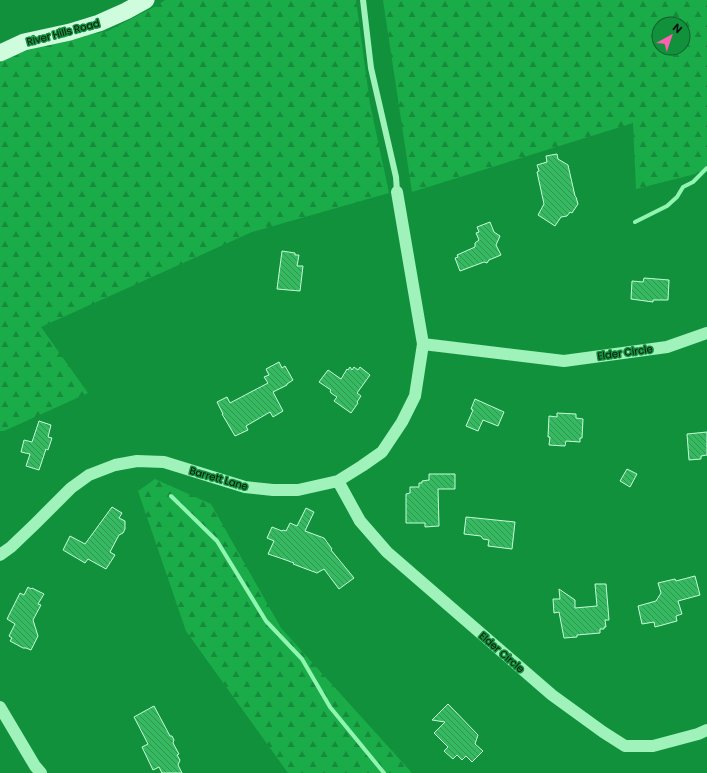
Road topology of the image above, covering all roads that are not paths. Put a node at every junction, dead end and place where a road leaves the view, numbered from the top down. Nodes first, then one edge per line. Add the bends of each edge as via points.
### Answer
1 (146, 0) edge
2 (363, 0) edge
3 (0, 53) edge
4 (397, 192) joint
5 (707, 333) edge
6 (423, 344) junction
7 (338, 481) junction
8 (0, 555) edge
9 (0, 707) edge
10 (707, 730) edge
11 (41, 773) edge

1 - 3 street, River Hills Road via 99,23 24,42
2 - 4 lane via 371,68 396,177
4 - 6 street, Barrett Lane
5 - 6 street, Elder Circle via 667,347 564,361
6 - 7 street, Barrett Lane via 415,396 402,422 382,452
7 - 8 street, Barrett Lane via 298,490 273,490 246,487 164,462 137,461 89,475 71,488
7 - 10 street, Elder Circle via 360,522 387,552 552,695 603,732 625,746 653,746
9 - 11 street

